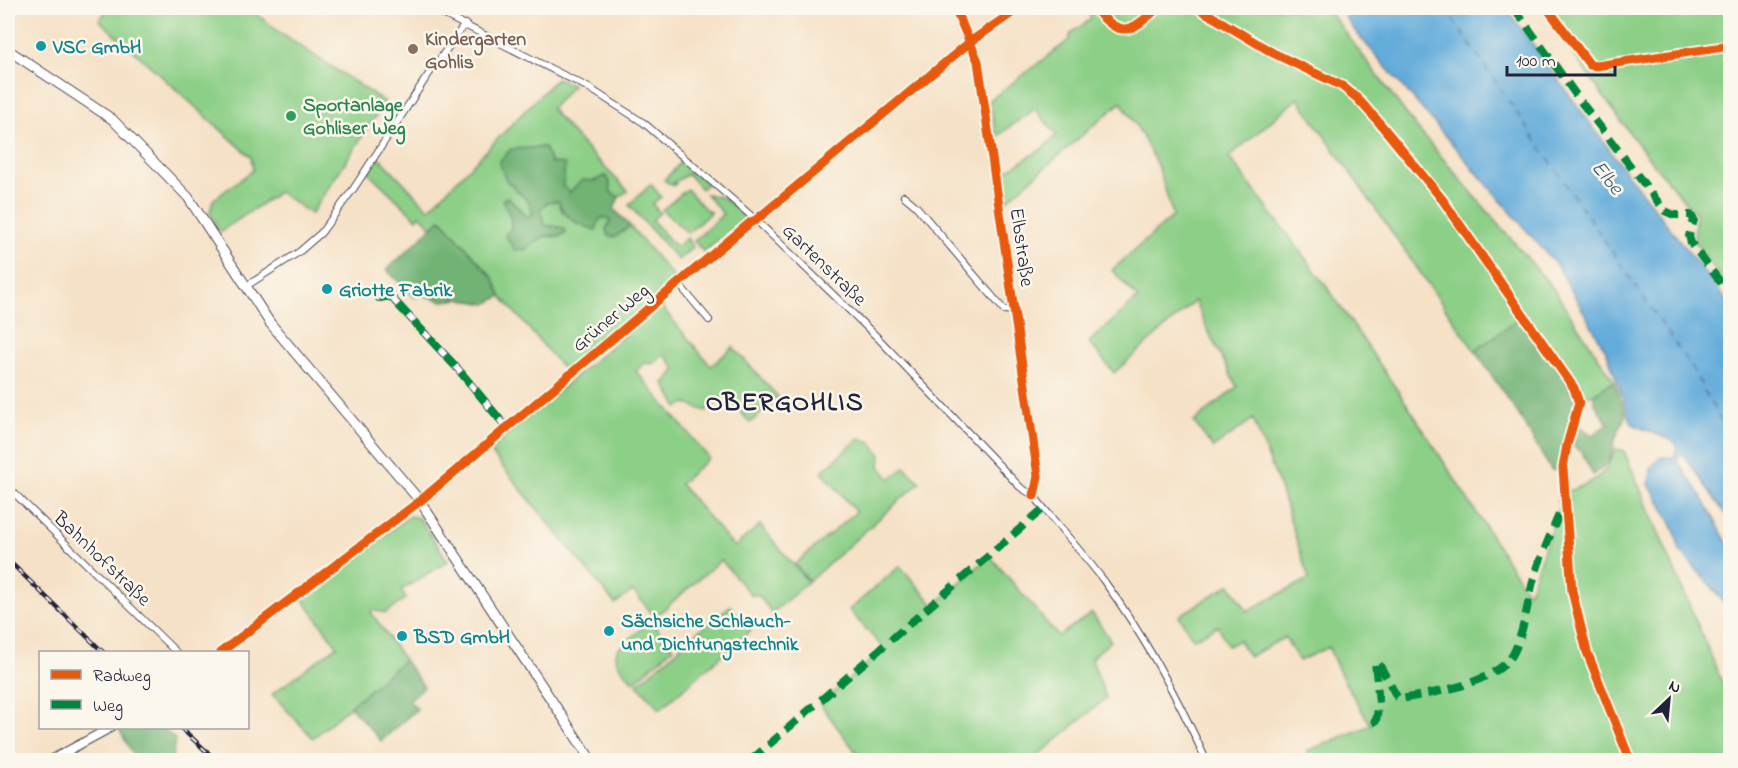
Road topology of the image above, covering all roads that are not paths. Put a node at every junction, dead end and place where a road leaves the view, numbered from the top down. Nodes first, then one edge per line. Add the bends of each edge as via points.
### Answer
1 (431, 8) edge
2 (955, 8) edge
3 (1019, 8) edge
4 (465, 24) junction
5 (970, 42) junction
6 (8, 50) edge
7 (904, 196) dead end
8 (756, 220) junction
9 (678, 283) junction
10 (245, 287) junction
11 (379, 298) dead end
12 (1014, 311) junction
13 (709, 320) dead end
14 (507, 428) junction
15 (8, 487) edge
16 (1034, 496) junction
17 (420, 501) junction
18 (175, 651) edge
19 (222, 651) edge
20 (108, 729) edge
21 (8, 759) edge
22 (13, 760) edge
23 (51, 760) edge
24 (591, 760) edge
25 (1206, 760) edge

1 - 4 street, Gartenstraße
2 - 5 street, Elbstraße
3 - 5 street, Grüner Weg
4 - 8 street, Gartenstraße via 589,88 644,123
4 - 10 street via 321,233
5 - 8 street, Grüner Weg
5 - 12 street, Elbstraße via 978,61
6 - 10 main road via 118,126 188,197
7 - 12 street via 1004,310
8 - 9 street, Grüner Weg
8 - 16 street, Gartenstraße via 878,338 1020,487
9 - 13 street, Grüner Weg
9 - 14 street, Grüner Weg
10 - 17 main road via 270,323
11 - 14 street via 390,296
12 - 16 street, Elbstraße via 1038,476
14 - 17 street, Grüner Weg
15 - 18 street, Bahnhofstraße
16 - 25 street, Gartenstraße via 1103,580 1146,643
17 - 19 street, Grüner Weg
17 - 24 main road
20 - 23 street
21 - 22 street

